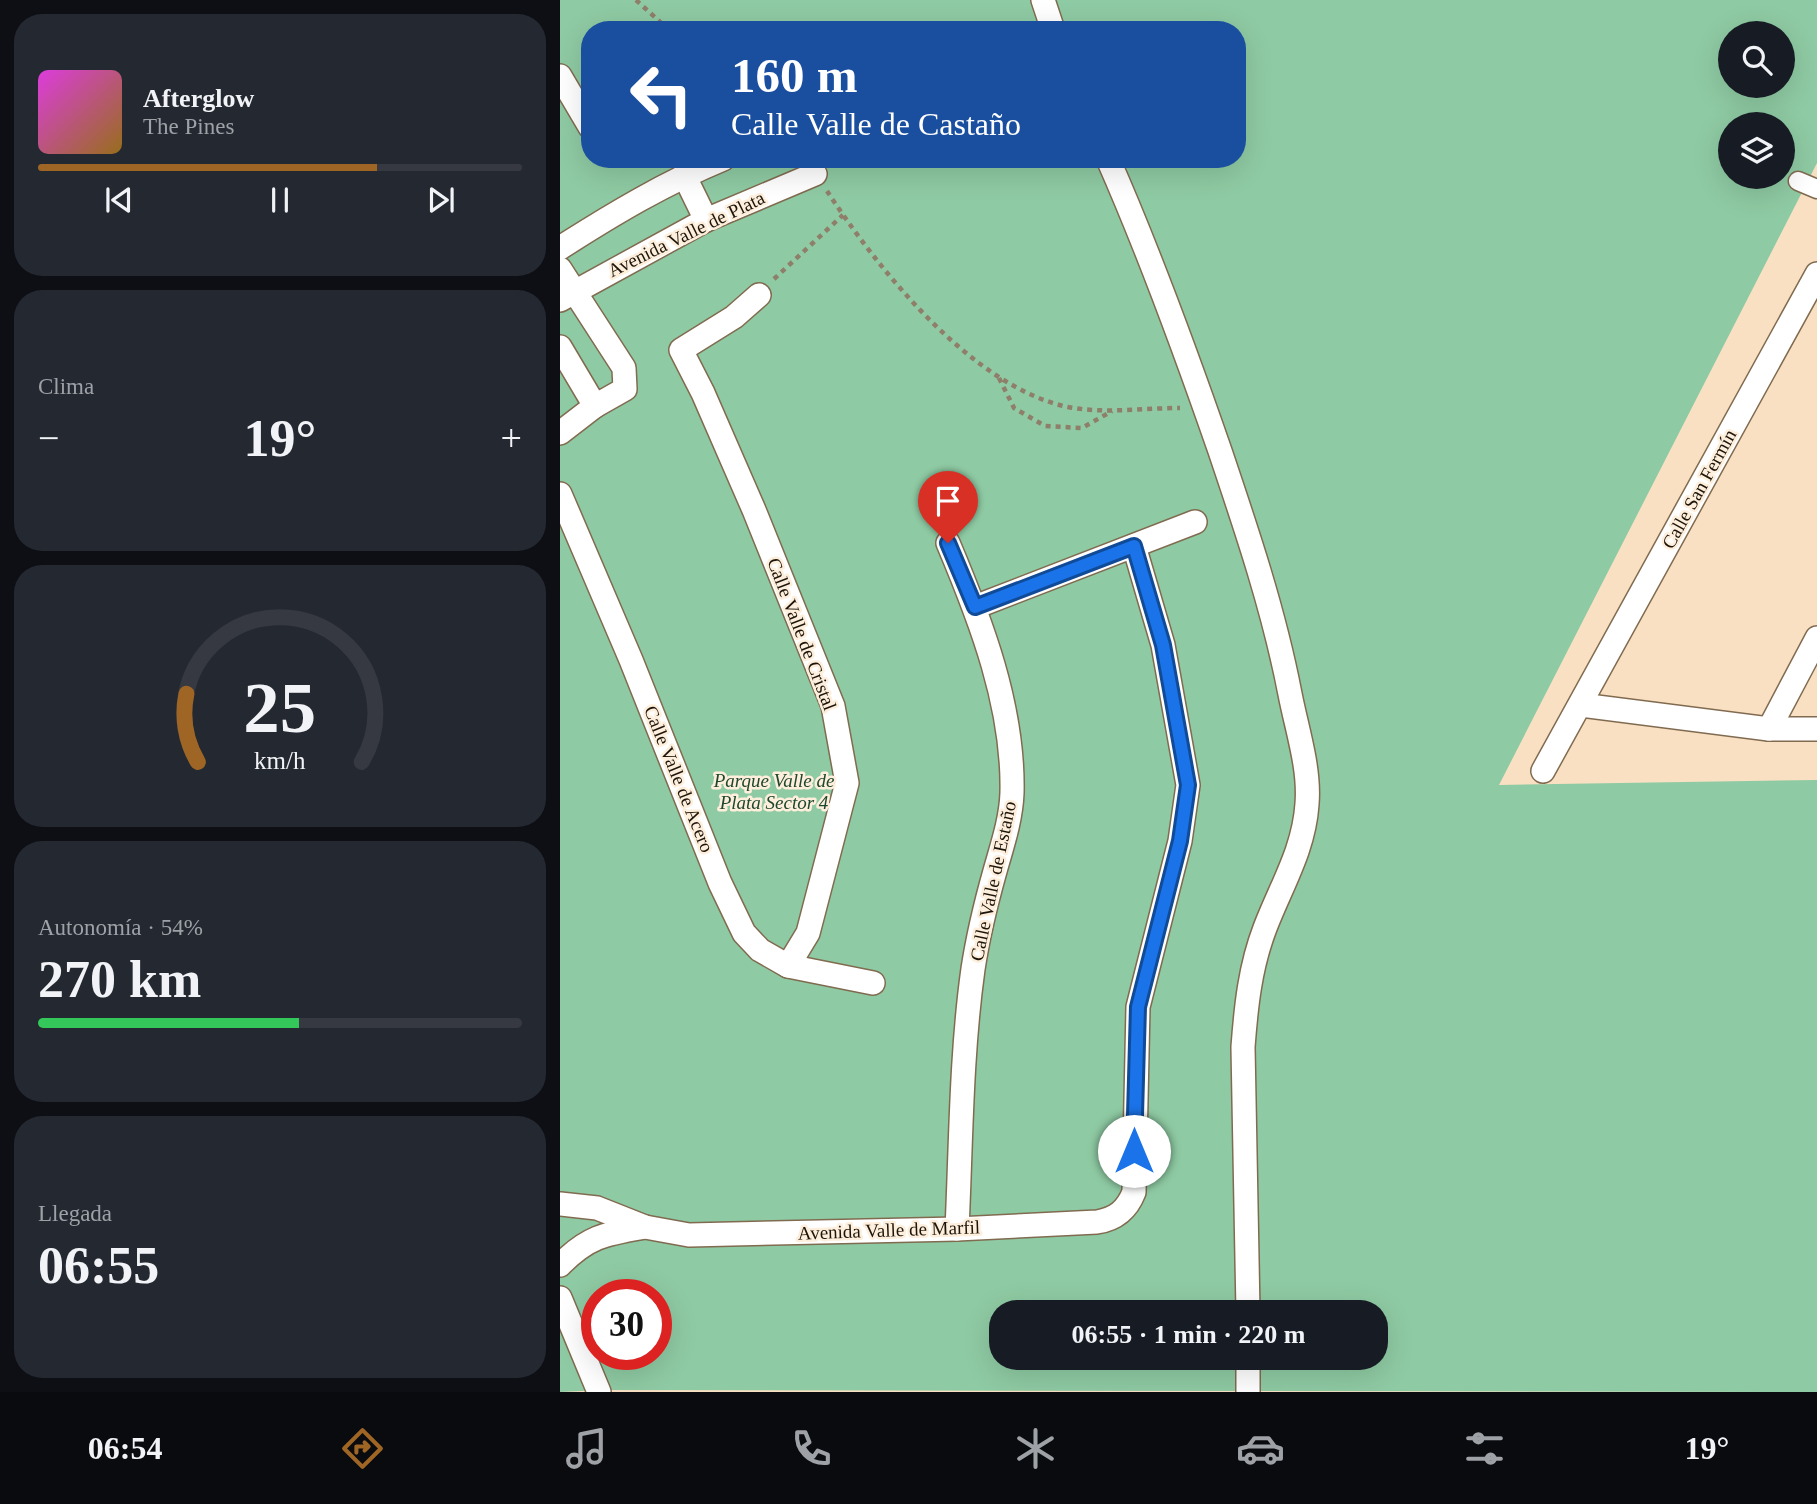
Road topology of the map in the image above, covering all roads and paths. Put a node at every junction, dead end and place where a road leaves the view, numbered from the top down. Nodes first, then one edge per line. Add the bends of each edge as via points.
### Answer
1 (635, 0) edge
2 (1043, 0) edge
3 (659, 21) edge
4 (1051, 21) edge
5 (560, 76) edge
6 (568, 108) edge
7 (701, 168) edge
8 (1112, 168) edge
9 (816, 174) joint
10 (684, 175) junction
11 (1798, 181) dead end
12 (1817, 190) edge
13 (843, 215) junction
14 (706, 220) junction
15 (560, 248) edge
16 (560, 269) edge
17 (1817, 274) edge
18 (567, 295) edge
19 (759, 295) joint
20 (560, 347) edge
21 (998, 377) junction
22 (595, 406) junction
23 (1167, 408) dead end
24 (1113, 410) junction
25 (560, 433) edge
26 (560, 494) edge
27 (1195, 522) dead end
28 (948, 543) dead end
29 (1134, 546) junction
30 (975, 607) junction
31 (1817, 638) edge
32 (1581, 705) junction
33 (1769, 729) junction
34 (1817, 729) edge
35 (1543, 771) dead end
36 (788, 966) junction
37 (873, 983) dead end
38 (560, 1204) edge
39 (645, 1227) junction
40 (957, 1229) junction
41 (560, 1265) edge
42 (560, 1298) edge
43 (1248, 1300) edge
44 (1248, 1370) edge
45 (599, 1392) edge
46 (1248, 1392) edge

1 - 3 path
2 - 4 street
5 - 6 street
7 - 10 street
8 - 43 street via 1185,352 1259,566 1306,771 1303,834 1265,928 1246,1005
9 - 13 path
9 - 14 street, Avenida Valle de Plata
10 - 14 street
10 - 15 street
11 - 12 street
13 - 19 path
13 - 21 path via 934,324
14 - 18 street, Avenida Valle de Plata
16 - 18 street
17 - 32 street, Calle San Fermín
18 - 22 street via 624,368 625,389
19 - 36 street, Calle Valle de Cristal via 734,317 681,350 754,510 833,706 847,783 808,933
20 - 22 street
21 - 24 path via 1069,407
21 - 24 path via 1014,408 1045,426 1082,428
22 - 25 street
23 - 24 path
26 - 36 street, Calle Valle de Acero via 744,933 760,950
27 - 29 street
28 - 30 street, Calle Valle de Estaño
29 - 30 street
29 - 40 street, Avenida Valle de Marfil via 1163,645 1188,785 1180,841 1138,1007 1134,1192 1129,1205 1109,1220
30 - 40 street, Calle Valle de Estaño via 1007,731 1012,793 973,969
31 - 33 street
32 - 33 street
32 - 35 street, Calle San Fermín
33 - 34 street
36 - 37 street, Calle Valle de Acero
38 - 39 street, Avenida Valle de Marfil via 597,1208
39 - 40 street, Avenida Valle de Marfil via 690,1235
39 - 41 street, Avenida Valle de Marfil via 588,1241
42 - 45 street
44 - 46 street

